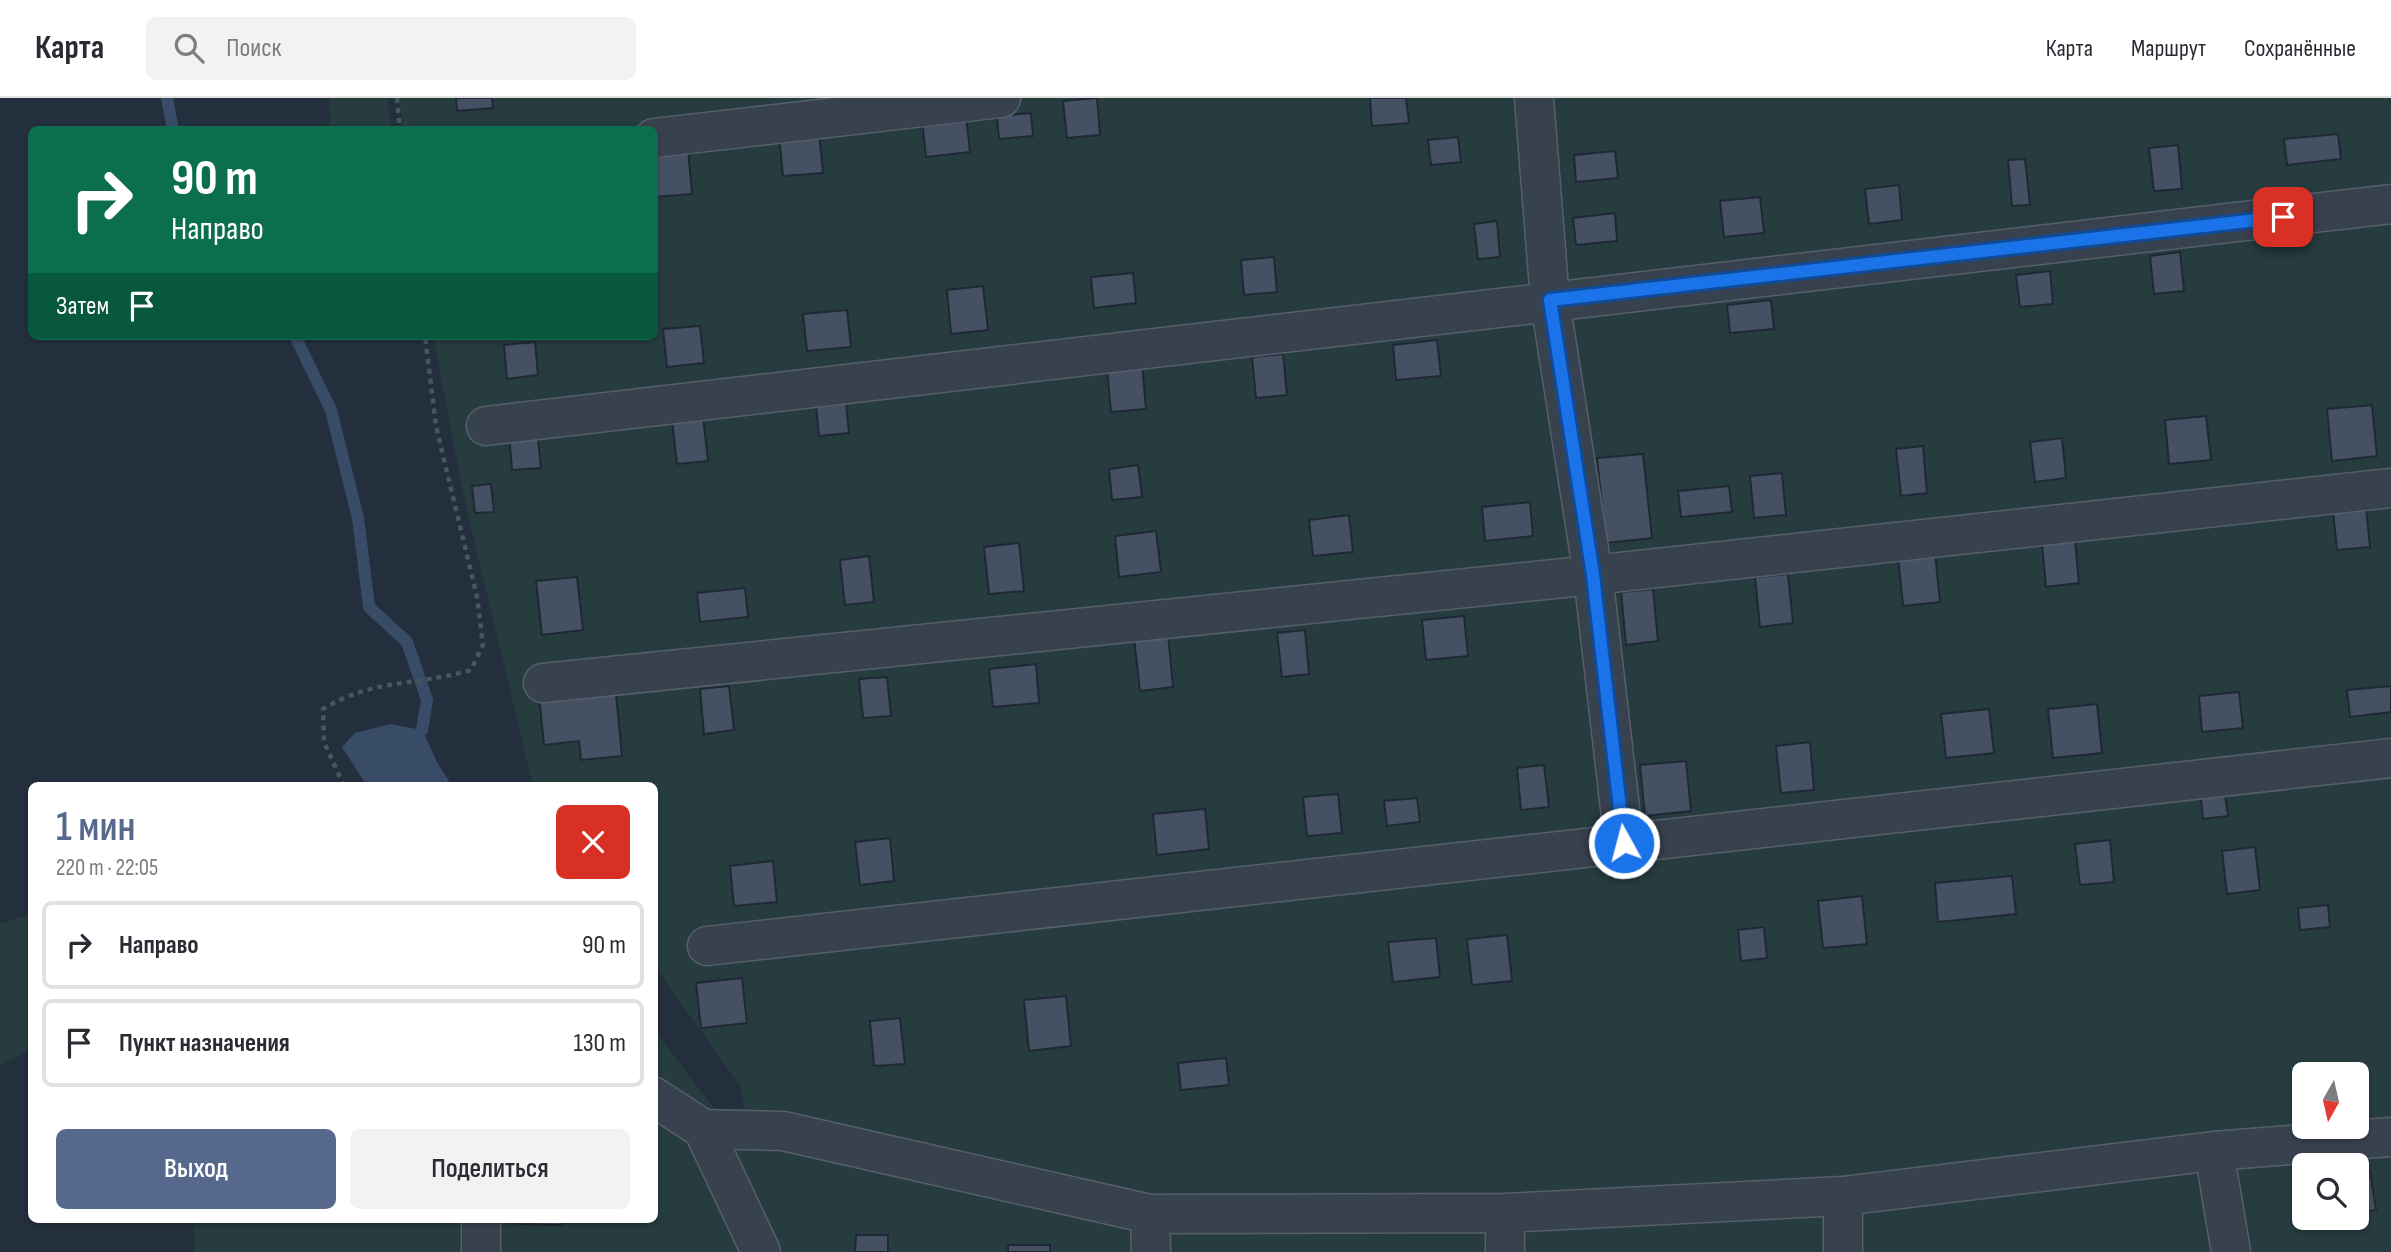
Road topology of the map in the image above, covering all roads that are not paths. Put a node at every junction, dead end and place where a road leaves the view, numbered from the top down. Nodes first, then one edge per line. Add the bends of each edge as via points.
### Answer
1 (1001, 98) edge
2 (1534, 98) edge
3 (658, 138) edge
4 (2391, 204) edge
5 (1550, 300) junction
6 (486, 426) dead end
7 (2391, 488) edge
8 (1593, 575) junction
9 (543, 682) dead end
10 (2391, 758) edge
11 (1624, 843) junction
12 (707, 946) dead end
13 (658, 1100) edge
14 (703, 1129) junction
15 (2391, 1137) edge
16 (2214, 1151) junction
17 (1843, 1196) junction
18 (1506, 1213) junction
19 (1150, 1214) junction
20 (481, 1223) edge
21 (481, 1252) edge
22 (761, 1252) edge
23 (1151, 1252) edge
24 (1505, 1252) edge
25 (1843, 1252) edge
26 (2231, 1252) edge

1 - 3 street
2 - 5 street
4 - 5 street
5 - 6 street
5 - 8 street
7 - 8 street
8 - 9 street
8 - 11 street
10 - 11 street
11 - 12 street
13 - 14 street
14 - 19 street via 783,1131
14 - 22 street
15 - 16 street
16 - 17 street
16 - 26 street
17 - 18 street
17 - 25 street
18 - 19 street
18 - 24 street
19 - 23 street
20 - 21 street

